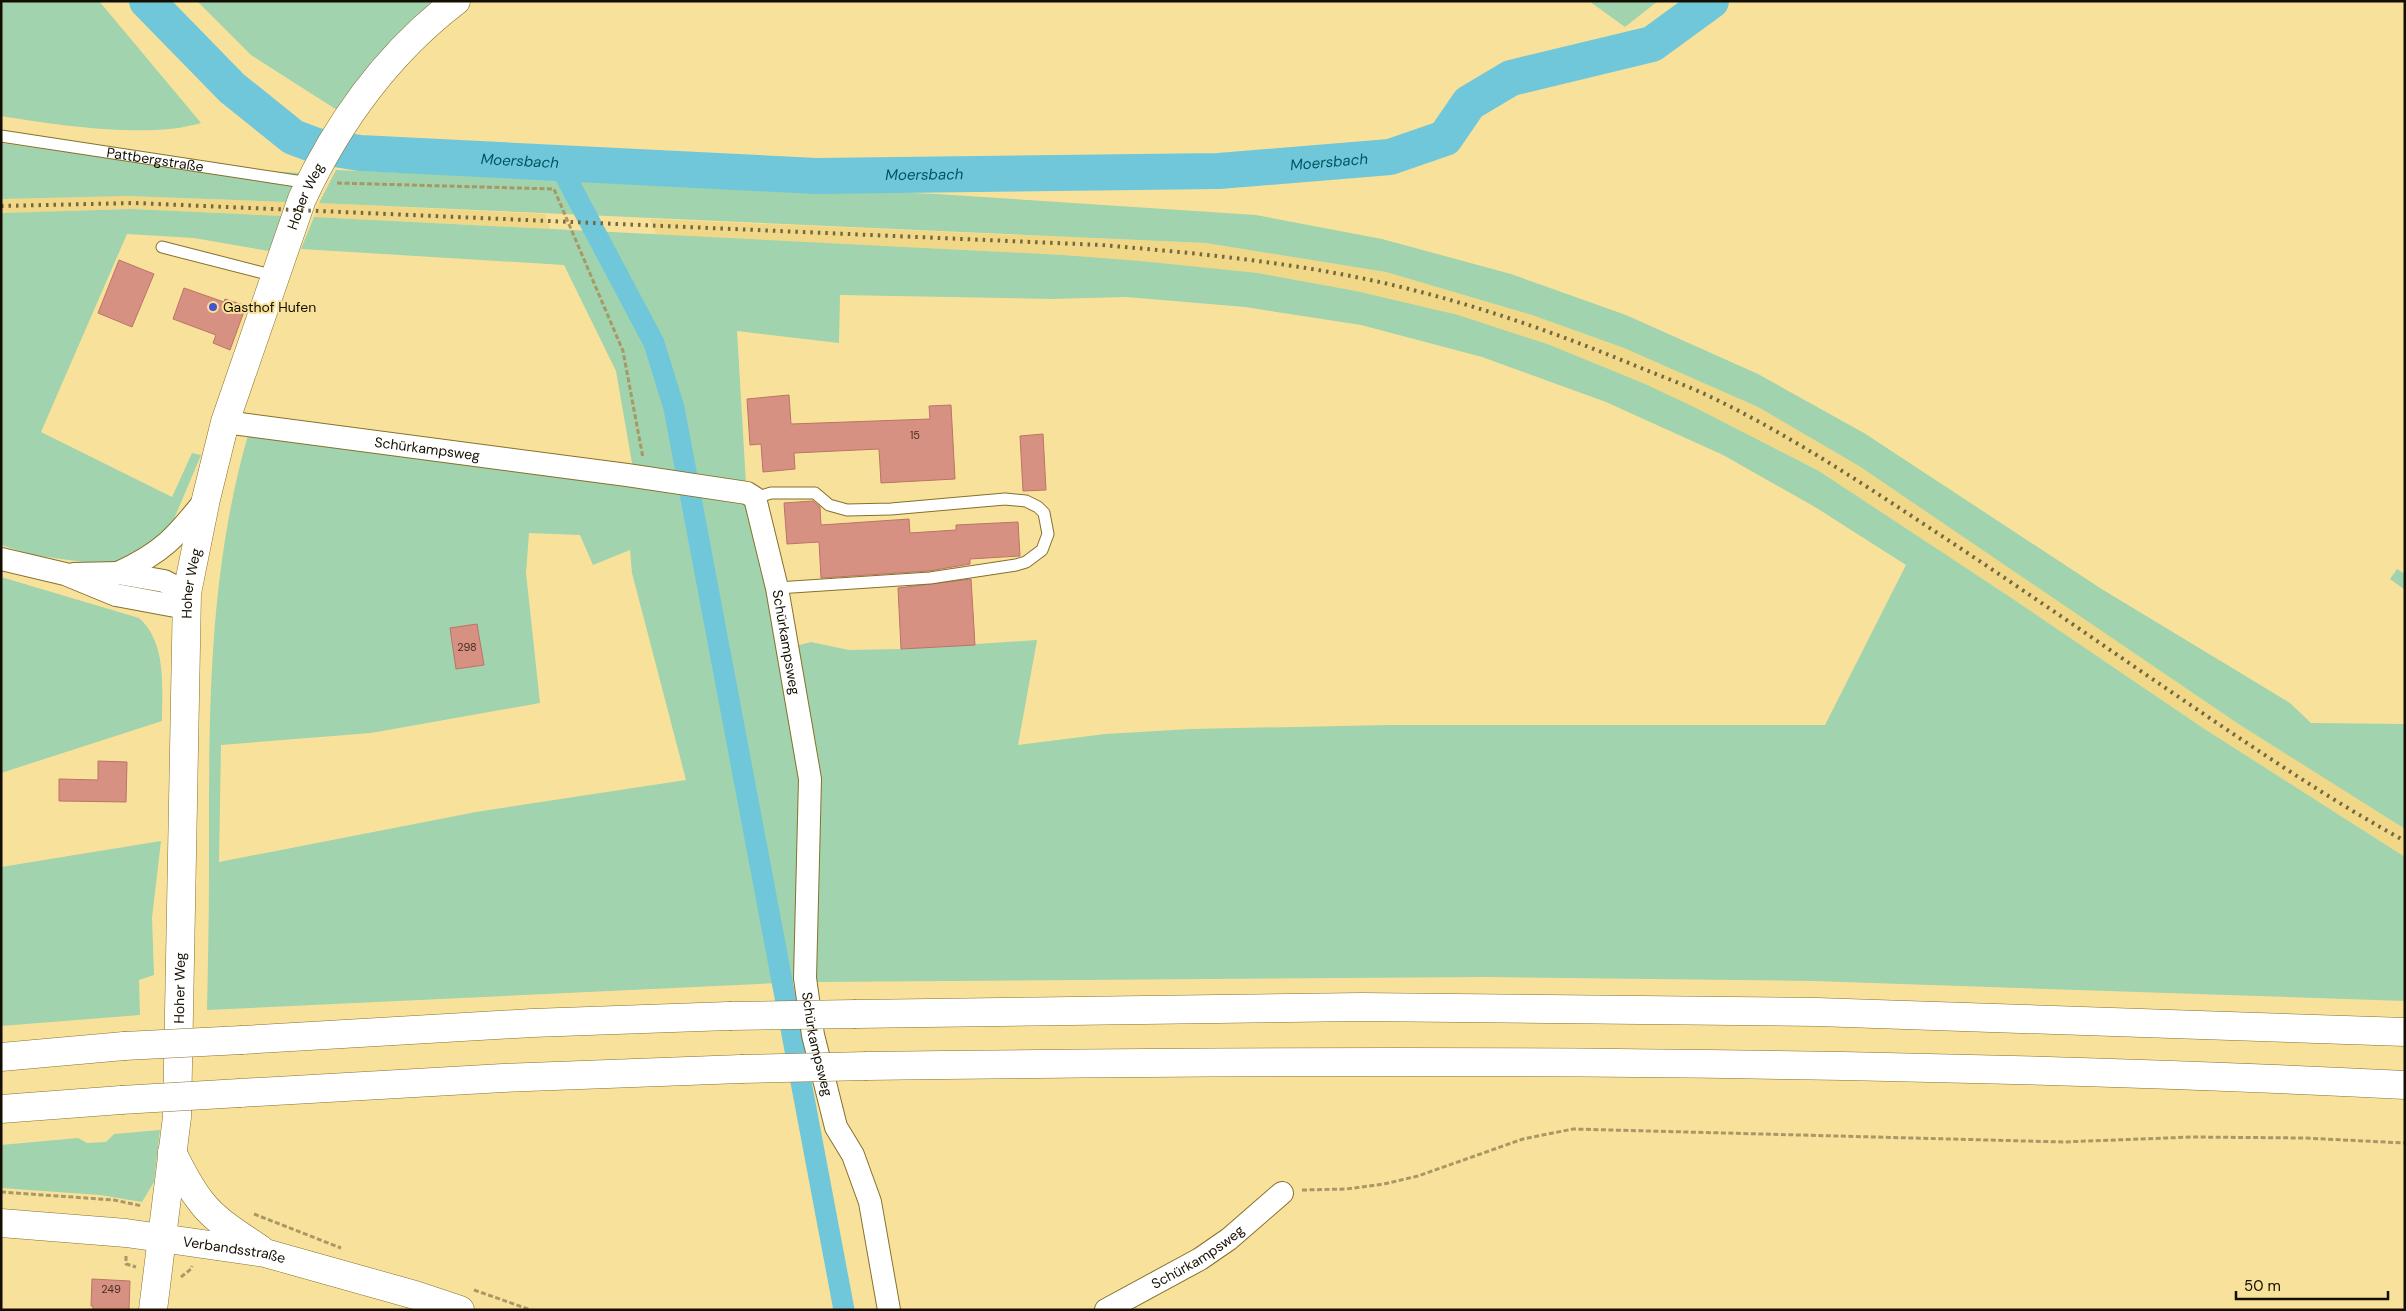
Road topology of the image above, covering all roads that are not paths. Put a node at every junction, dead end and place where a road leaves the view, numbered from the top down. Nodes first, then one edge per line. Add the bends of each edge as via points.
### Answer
1 (456, 1) edge
2 (1, 136) edge
3 (310, 183) junction
4 (162, 247) dead end
5 (276, 276) junction
6 (226, 422) junction
7 (755, 498) junction
8 (206, 499) junction
9 (1, 558) edge
10 (118, 573) junction
11 (65, 574) junction
12 (777, 588) junction
13 (186, 600) junction
14 (2405, 1032) edge
15 (1, 1057) edge
16 (2405, 1085) edge
17 (1, 1109) edge
18 (172, 1152) junction
19 (1282, 1193) road end
20 (1, 1223) edge
21 (162, 1237) junction
22 (266, 1253) junction
23 (153, 1310) edge
24 (166, 1310) edge
25 (460, 1310) edge
26 (890, 1310) edge
27 (1106, 1310) edge

1 - 3 main road, Hoher Weg via 425,24 384,66 340,130
2 - 3 lane, Pattbergstraße
3 - 5 main road, Hoher Weg
4 - 5 lane
5 - 6 main road, Hoher Weg
6 - 7 street, Schürkampsweg via 679,482 746,493
6 - 8 main road, Hoher Weg
7 - 12 street, Schürkampsweg
7 - 12 lane via 771,493 815,493 829,505 847,510 1005,499 1026,501 1038,507 1046,520 1048,534 1042,550 1016,565 930,578
8 - 10 street via 177,535 148,559
8 - 13 main road, Hoher Weg
9 - 11 street
10 - 11 street
10 - 13 street via 164,581
11 - 13 street via 116,595
12 - 26 street, Schürkampsweg via 810,779 805,978 814,1036 836,1127 853,1155 870,1202
13 - 18 main road, Hoher Weg via 180,1023 177,1116
14 - 15 main road, bridge via 1787,1012 1360,1007 729,1016 532,1023 124,1046
16 - 17 main road, bridge via 1796,1064 1320,1062 867,1066 513,1077
18 - 21 main road, Hoher Weg
18 - 22 main road via 203,1205
19 - 27 street, Schürkampsweg via 1230,1239 1200,1259
20 - 21 main road, Verbandsstraße
21 - 22 main road, Verbandsstraße
21 - 23 main road, Hoher Weg
21 - 24 main road, Hoher Weg
22 - 25 main road, Verbandsstraße

